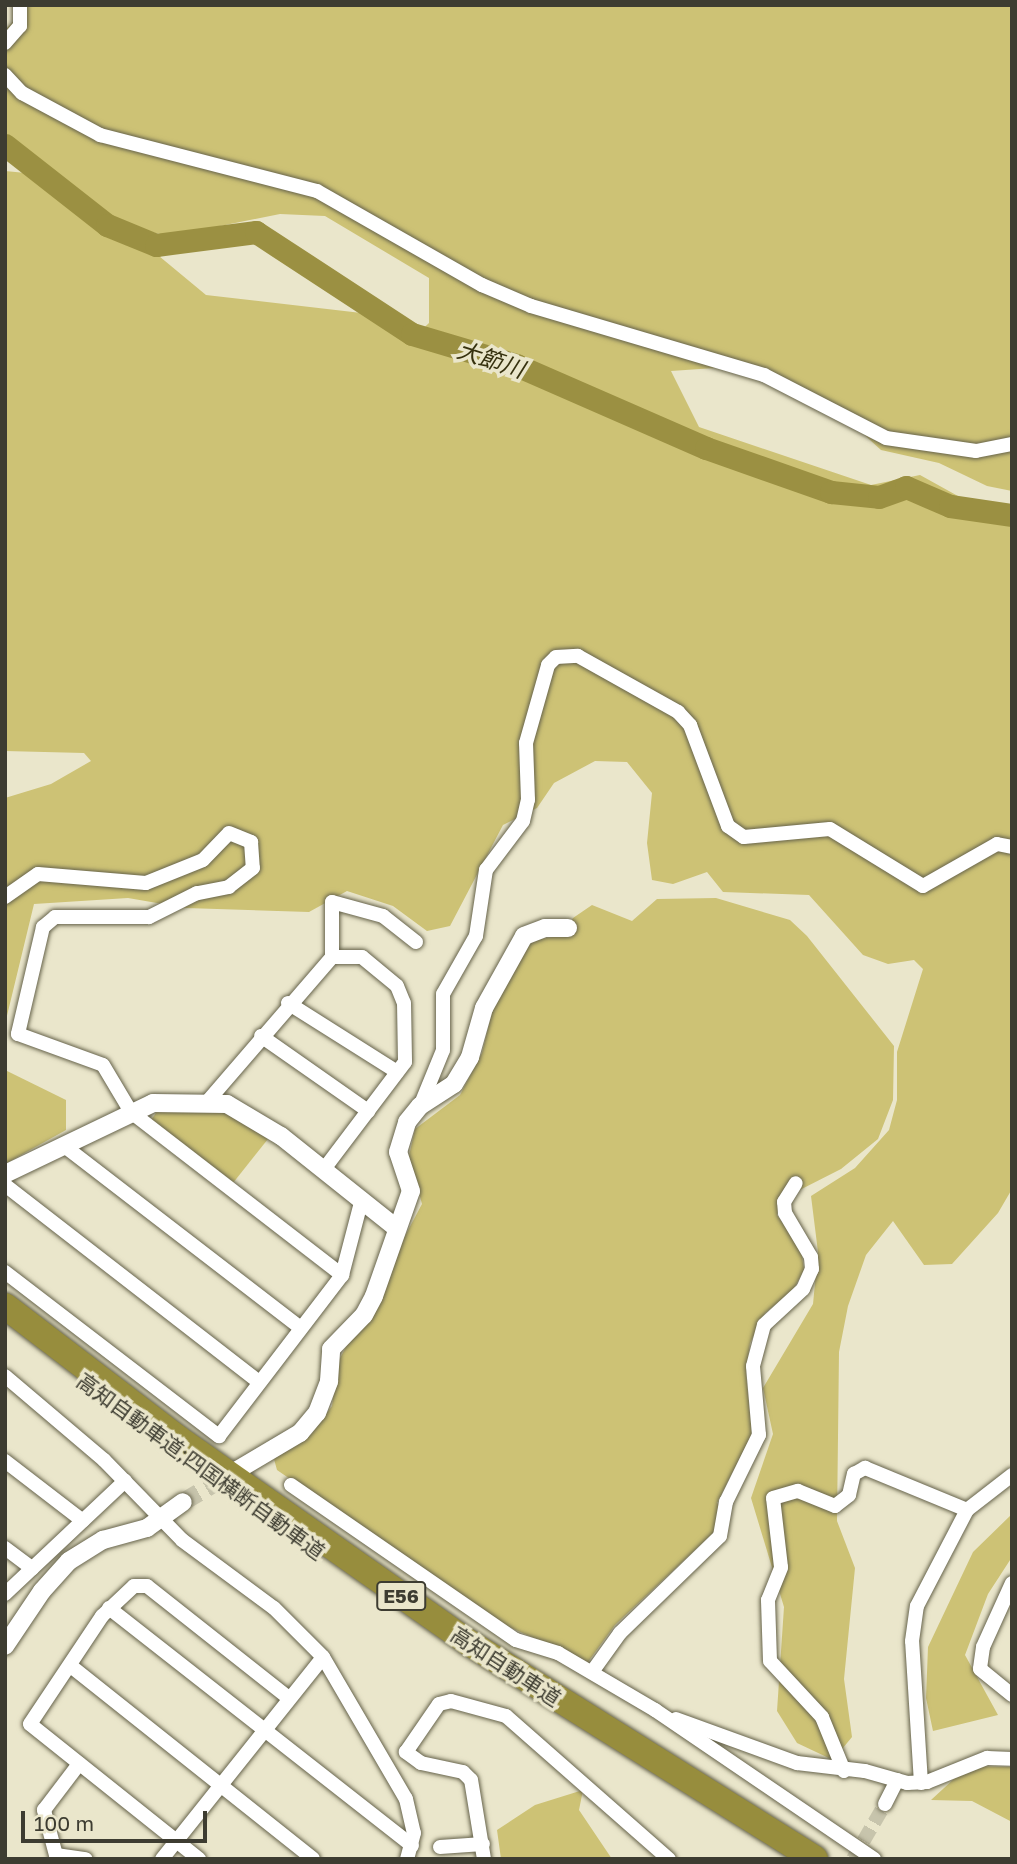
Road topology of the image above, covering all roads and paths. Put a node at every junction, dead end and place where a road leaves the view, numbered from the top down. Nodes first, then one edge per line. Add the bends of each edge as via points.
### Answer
1 (20, 5) edge
2 (5, 43) edge
3 (5, 75) edge
4 (1012, 444) edge
5 (1012, 847) edge
6 (5, 897) edge
7 (568, 928) dead end
8 (416, 942) dead end
9 (332, 957) junction
10 (288, 1003) junction
11 (261, 1036) junction
12 (397, 1072) junction
13 (207, 1102) junction
14 (421, 1106) junction
15 (368, 1111) junction
16 (131, 1112) junction
17 (63, 1145) junction
18 (324, 1169) junction
19 (5, 1174) edge
20 (796, 1183) dead end
21 (5, 1185) edge
22 (362, 1199) junction
23 (394, 1227) junction
24 (5, 1272) edge
25 (342, 1275) junction
26 (5, 1306) edge
27 (5, 1322) edge
28 (299, 1327) junction
29 (5, 1376) edge
30 (258, 1381) junction
31 (5, 1461) edge
32 (234, 1472) tunnel mouth
33 (1012, 1475) edge
34 (125, 1481) junction
35 (291, 1485) dead end
36 (183, 1502) tunnel mouth
37 (967, 1510) junction
38 (162, 1517) junction
39 (83, 1521) junction
40 (5, 1548) edge
41 (32, 1568) junction
42 (1012, 1583) edge
43 (5, 1594) edge
44 (109, 1608) junction
45 (398, 1608) joint
46 (5, 1646) edge
47 (323, 1657) junction
48 (72, 1667) junction
49 (593, 1672) junction
50 (1012, 1695) edge
51 (289, 1698) junction
52 (655, 1710) junction
53 (263, 1729) junction
54 (1012, 1759) edge
55 (79, 1764) junction
56 (844, 1772) junction
57 (897, 1780) junction
58 (921, 1783) junction
59 (220, 1785) junction
60 (885, 1804) tunnel mouth
61 (176, 1840) junction
62 (440, 1847) dead end
63 (409, 1852) edge
64 (484, 1852) edge
65 (56, 1857) edge
66 (86, 1859) edge
67 (162, 1859) edge
68 (199, 1859) edge
69 (313, 1859) edge
70 (669, 1859) edge
71 (792, 1859) edge
72 (815, 1859) edge
73 (874, 1859) edge

1 - 2 street via 20,26
3 - 4 street via 22,93 100,135 317,191 482,285 531,306 742,367 886,438 976,451
5 - 14 street via 997,844 923,886 830,829 744,837 728,826 690,725 678,712 578,656 556,657 541,684 526,743 528,800 523,821 486,870 476,936 443,994 443,1051
6 - 16 street via 38,874 146,883 202,860 229,833 251,842 253,868 229,887 197,893 149,918 55,917 43,927 18,1034 103,1065
7 - 14 street via 545,928 524,936 484,1008 470,1057 454,1084
8 - 9 street via 383,916 332,902
9 - 10 street
9 - 12 street via 362,957 397,986 404,1003 405,1062
10 - 11 street
10 - 12 street
11 - 13 street
11 - 15 street
12 - 15 street
13 - 16 street via 153,1103
13 - 18 street via 227,1104
14 - 23 street via 400,1142 411,1191
15 - 18 street
16 - 17 street
16 - 25 street
17 - 19 street
17 - 28 street
18 - 22 street
20 - 49 street via 784,1202 786,1213 811,1257 812,1269 803,1289 764,1325 753,1366 759,1436 726,1502 720,1536 620,1633
21 - 30 street
22 - 23 street
22 - 25 street
23 - 32 street via 369,1306 331,1349 329,1381 310,1424
24 - 30 street via 219,1436
25 - 28 street
26 - 72 highway, 高知自動車道 / E56 via 200,1454 468,1643
27 - 45 highway, 高知自動車道;四国横断自動車道 / E56
28 - 30 street
29 - 34 street
31 - 39 street
33 - 37 street
34 - 38 street
34 - 39 street
35 - 49 street via 516,1640 558,1653
36 - 38 street
37 - 56 street via 865,1468 854,1474 849,1495 835,1506 798,1491 773,1498 781,1567 768,1600 770,1661 822,1717
37 - 58 street via 917,1606 912,1641
38 - 46 street via 129,1535 103,1540 69,1561 41,1591
38 - 47 street via 182,1541 274,1608
39 - 41 street
40 - 41 street
41 - 43 street
42 - 50 street via 983,1647 980,1669
44 - 48 street
44 - 51 street via 122,1591 147,1586
44 - 53 street
45 - 71 highway, 高知自動車道 / E56
47 - 51 street
47 - 63 street via 398,1780 412,1818
48 - 55 street via 30,1724
48 - 59 street
49 - 52 street
51 - 53 street
52 - 56 street via 759,1750
52 - 73 street
53 - 59 street
53 - 63 street
54 - 58 street via 987,1758
55 - 61 street
55 - 65 street via 44,1810
56 - 57 street via 865,1770
57 - 58 street
57 - 60 street
59 - 61 street
59 - 69 street
61 - 67 street
61 - 68 street
62 - 64 street
64 - 70 street via 471,1780 463,1772 421,1763 406,1752 439,1704 451,1701 506,1716
65 - 66 street

